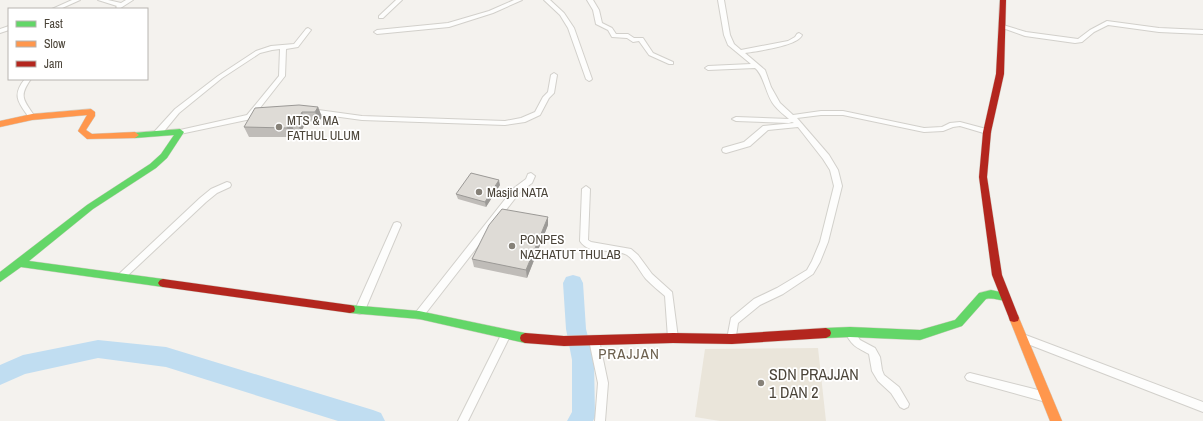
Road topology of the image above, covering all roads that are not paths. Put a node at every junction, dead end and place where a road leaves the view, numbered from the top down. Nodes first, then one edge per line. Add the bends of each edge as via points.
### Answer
1 (77, 0) edge
2 (101, 0) edge
3 (130, 0) edge
4 (399, 0) edge
5 (519, 0) edge
6 (547, 0) edge
7 (590, 0) edge
8 (721, 0) edge
9 (1003, 0) edge
10 (122, 5) junction
11 (57, 8) edge
12 (118, 8) edge
13 (381, 16) dead end
14 (1003, 27) junction
15 (308, 30) dead end
16 (377, 32) dead end
17 (1203, 32) edge
18 (799, 35) dead end
19 (283, 47) junction
20 (741, 52) junction
21 (671, 62) dead end
22 (757, 66) junction
23 (708, 68) dead end
24 (554, 75) dead end
25 (589, 79) dead end
26 (27, 80) edge
27 (303, 111) edge
28 (265, 114) edge
29 (32, 117) junction
30 (249, 117) junction
31 (736, 119) dead end
32 (796, 121) junction
33 (0, 124) edge
34 (180, 132) junction
35 (987, 132) junction
36 (158, 133) junction
37 (726, 150) dead end
38 (531, 176) dead end
39 (226, 185) dead end
40 (586, 189) dead end
41 (397, 225) dead end
42 (19, 263) junction
43 (122, 276) junction
44 (0, 278) edge
45 (1005, 297) junction
46 (360, 310) junction
47 (419, 316) junction
48 (850, 332) junction
49 (506, 334) junction
50 (673, 338) junction
51 (1023, 338) junction
52 (732, 339) junction
53 (591, 340) junction
54 (970, 377) dead end
55 (1046, 397) junction
56 (904, 404) dead end
57 (1203, 407) edge
58 (463, 421) edge
59 (600, 421) edge
60 (1056, 421) edge

1 - 11 street
2 - 10 street
3 - 10 street
4 - 13 street
5 - 16 street via 449,25
6 - 25 street via 562,14 571,28
7 - 21 street via 596,10 599,24 610,29 614,36 642,40 651,54
8 - 20 street via 729,41 734,49
9 - 14 street
10 - 12 street
14 - 17 street via 1025,34 1075,41 1080,41 1106,23 1159,30
14 - 35 street via 1000,42 1000,74
15 - 19 street via 296,46
18 - 20 street via 790,42
19 - 30 street via 282,76
19 - 36 street via 258,52 220,77 177,110
20 - 22 street
22 - 23 street
22 - 32 street via 763,71 777,104
24 - 27 street via 551,93 538,113 510,123 362,118
26 - 29 street via 19,93
28 - 30 street
29 - 33 street
29 - 36 street via 91,112 82,131 92,137
30 - 34 street
31 - 32 street
32 - 35 street via 821,113 843,113 924,130 943,129 960,124
32 - 37 street via 766,128 747,144
32 - 52 street via 826,157 837,179 836,197 824,242 810,272 757,302 734,321
34 - 36 street
34 - 42 street via 164,156 153,166 90,208
35 - 45 street via 983,177 997,275
38 - 47 street via 529,181 517,190
39 - 43 street via 203,200
40 - 50 street via 584,241 589,245 628,251 635,257 649,276 669,295
41 - 46 street
42 - 43 street
42 - 44 street
43 - 46 street
45 - 48 street via 991,294 983,296 958,323 920,335
45 - 51 street
46 - 47 street
47 - 49 street
48 - 52 street
48 - 56 street via 857,343 872,351 881,378 895,390
49 - 53 street via 564,341
49 - 58 street
50 - 52 street
50 - 53 street
51 - 55 street
51 - 57 street
53 - 59 street via 603,383
54 - 55 street
55 - 60 street

